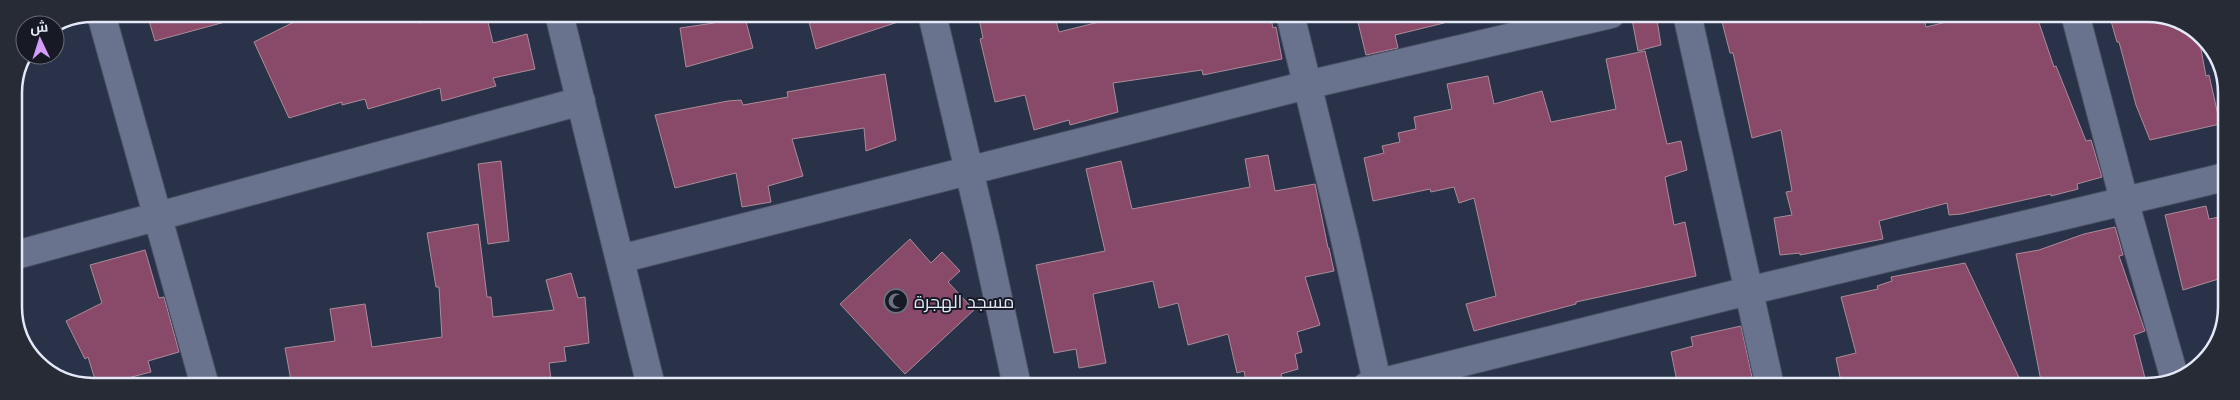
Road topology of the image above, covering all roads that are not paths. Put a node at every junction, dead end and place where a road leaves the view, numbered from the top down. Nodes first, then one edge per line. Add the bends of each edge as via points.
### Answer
1 (104, 23) edge
2 (561, 23) edge
3 (934, 23) edge
4 (1292, 23) edge
5 (1573, 23) edge
6 (1689, 23) edge
7 (2077, 23) edge
8 (1308, 85) junction
9 (580, 101) junction
10 (969, 170) junction
11 (2218, 179) edge
12 (2124, 200) junction
13 (158, 217) junction
14 (23, 253) edge
15 (620, 259) junction
16 (1748, 291) junction
17 (2173, 372) edge
18 (203, 378) edge
19 (649, 378) edge
20 (1015, 378) edge
21 (1372, 378) edge
22 (1402, 378) edge
23 (1768, 378) edge

1 - 13 street
2 - 9 street
3 - 10 street
4 - 8 street
5 - 8 street
6 - 16 street
7 - 12 street
8 - 10 street
8 - 21 street
9 - 13 street
9 - 15 street
10 - 15 street
10 - 20 street
11 - 12 street
12 - 16 street
12 - 17 street
13 - 14 street
13 - 18 street
15 - 19 street
16 - 22 street
16 - 23 street

